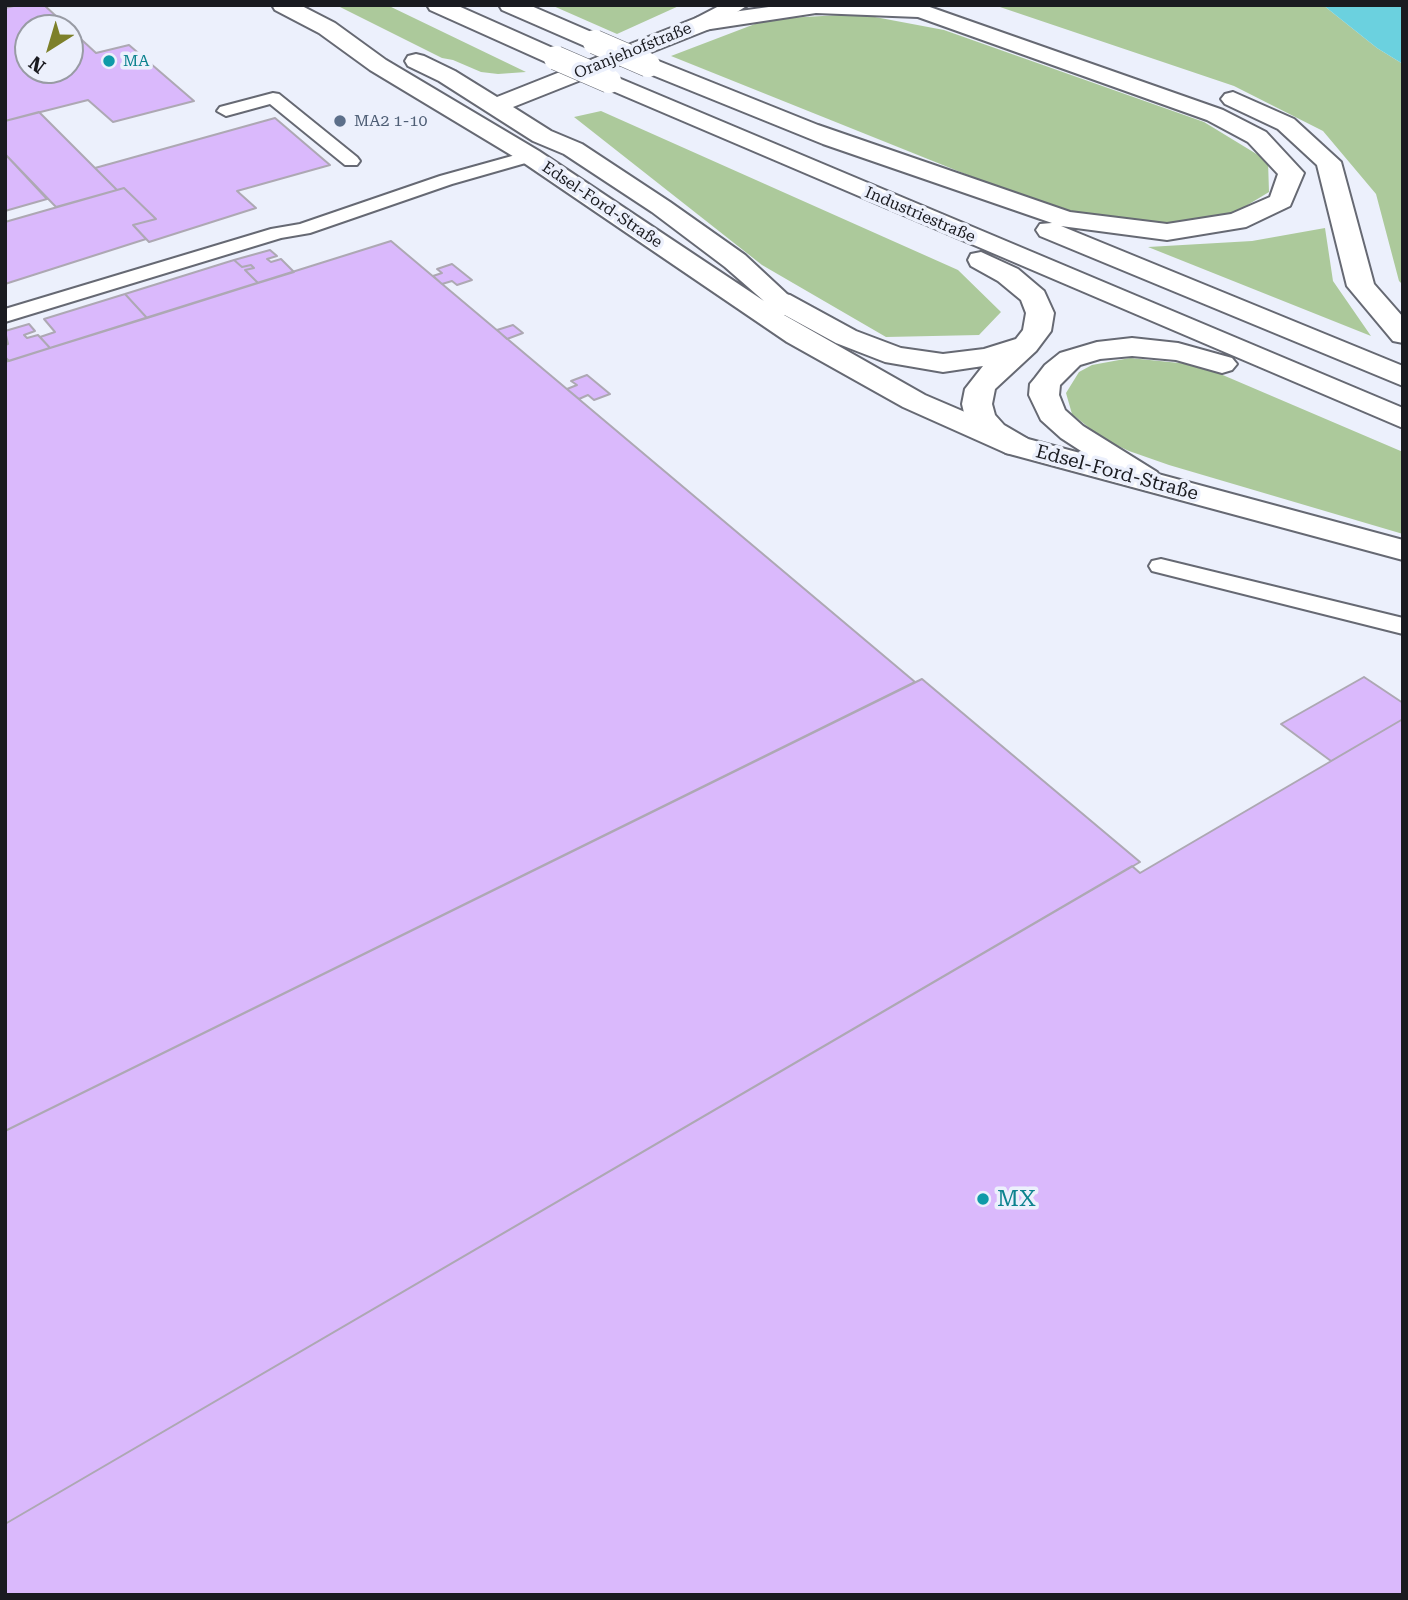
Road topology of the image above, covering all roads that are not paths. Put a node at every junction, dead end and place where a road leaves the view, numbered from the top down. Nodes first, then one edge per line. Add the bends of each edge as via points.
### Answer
1 (284, 5) edge
2 (439, 5) edge
3 (510, 5) edge
4 (737, 5) edge
5 (963, 5) edge
6 (910, 8) edge
7 (704, 23) junction
8 (327, 28) junction
9 (1135, 62) dead end
10 (562, 68) junction
11 (447, 76) junction
12 (417, 86) junction
13 (1214, 90) dead end
14 (545, 95) junction
15 (496, 106) junction
16 (226, 111) dead end
17 (810, 130) junction
18 (500, 139) junction
19 (573, 149) junction
20 (530, 156) junction
21 (351, 161) dead end
22 (859, 188) junction
23 (780, 301) junction
24 (5, 316) edge
25 (1403, 335) edge
26 (1026, 345) junction
27 (844, 363) junction
28 (1403, 377) edge
29 (1403, 421) edge
30 (1017, 446) junction
31 (1146, 479) junction
32 (1403, 550) edge
33 (1161, 566) dead end
34 (1403, 626) edge

1 - 8 main road, Edsel-Ford-Straße
2 - 10 main road, Industriestraße
3 - 17 main road, Industriestraße, bridge
4 - 7 main road, Oranjehofstraße
5 - 9 main road
6 - 7 main road via 816,7
6 - 17 main road via 1215,115 1257,136 1291,173 1281,201 1237,221 1167,232 1066,219
7 - 10 main road, Oranjehofstraße
8 - 11 main road, Edsel-Ford-Straße
8 - 12 main road, Edsel-Ford-Straße
10 - 11 main road, Oranjehofstraße via 492,86
10 - 14 main road, Oranjehofstraße
10 - 15 main road, Oranjehofstraße
10 - 22 main road, Industriestraße, bridge via 609,81
11 - 15 main road, Edsel-Ford-Straße
12 - 15 main road, Edsel-Ford-Straße via 467,104
12 - 18 main road, Edsel-Ford-Straße
13 - 25 main road via 1286,124 1329,162 1361,286
14 - 15 main road, Oranjehofstraße
14 - 19 main road, Edsel-Ford-Straße via 540,114
15 - 18 main road via 491,127
15 - 19 main road, Edsel-Ford-Straße via 542,136
16 - 21 lane via 273,98
17 - 28 main road, Industriestraße
18 - 20 main road, Edsel-Ford-Straße
19 - 23 main road, Edsel-Ford-Straße via 705,237
20 - 24 lane via 303,229
20 - 27 main road, Edsel-Ford-Straße via 738,298
22 - 26 main road via 1008,275 1034,297 1040,313 1037,331
22 - 29 main road, Industriestraße
23 - 26 main road via 869,348 920,361 966,362
23 - 27 main road, Edsel-Ford-Straße
26 - 30 main road via 986,379 977,404 980,416 993,431
27 - 30 main road, Edsel-Ford-Straße via 914,401
29 - 31 main road via 1178,352 1132,347 1070,359 1045,384 1052,414
30 - 31 main road, Edsel-Ford-Straße
31 - 32 main road, Edsel-Ford-Straße
33 - 34 lane

